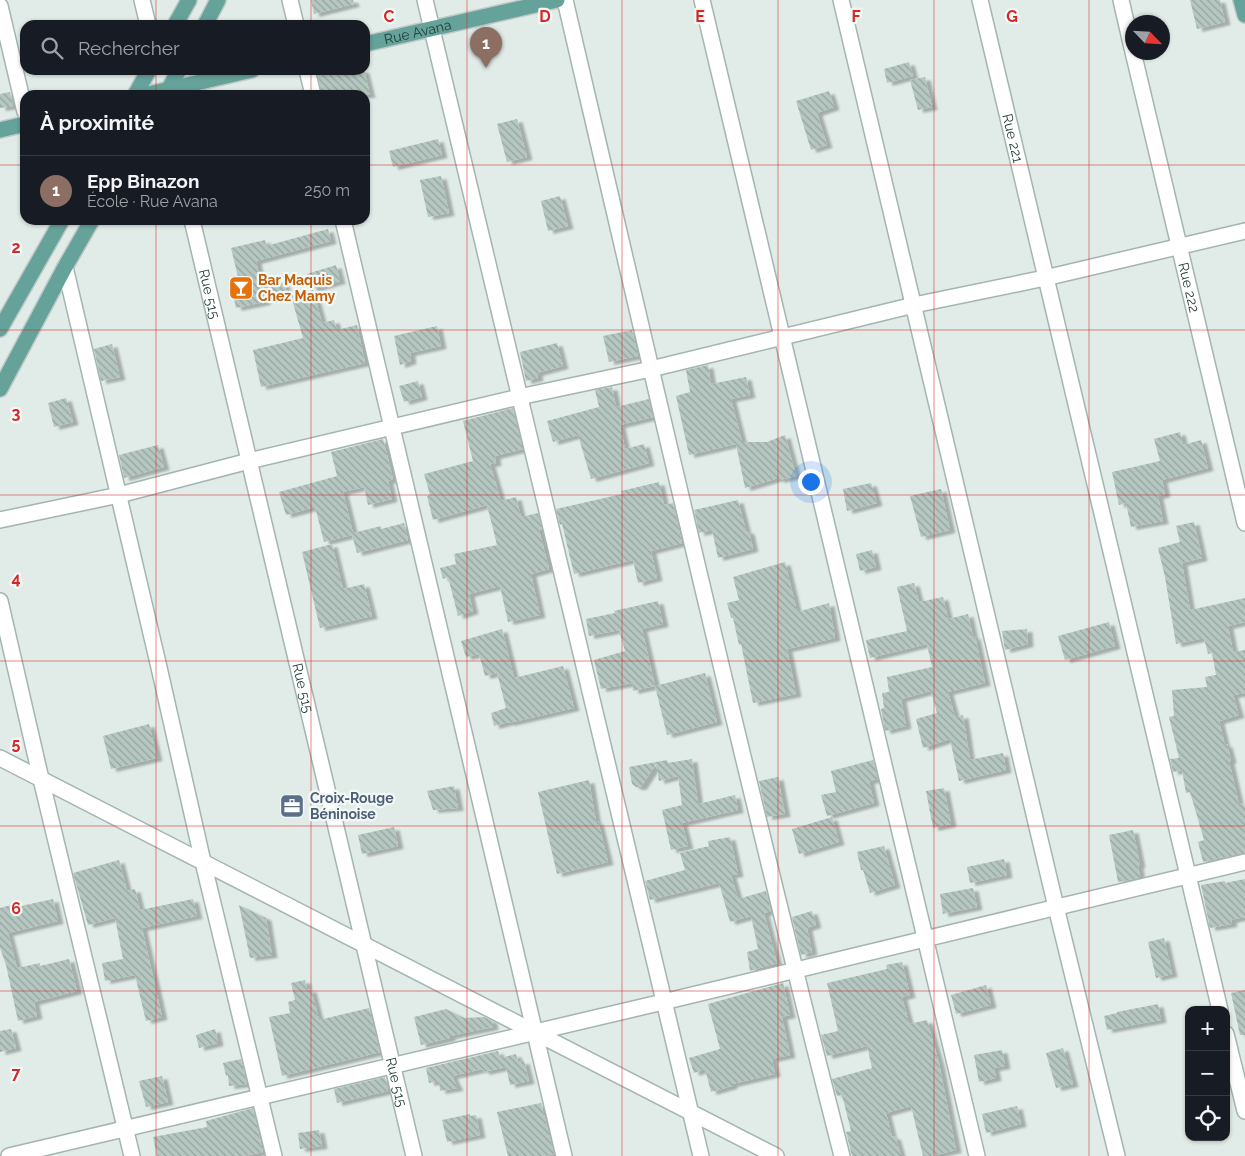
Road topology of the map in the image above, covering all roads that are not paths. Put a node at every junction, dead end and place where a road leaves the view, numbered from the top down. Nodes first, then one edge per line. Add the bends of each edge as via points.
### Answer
1 (142, 0) edge
2 (189, 0) edge
3 (218, 0) edge
4 (290, 0) edge
5 (425, 0) edge
6 (557, 0) edge
7 (565, 0) edge
8 (702, 0) edge
9 (842, 0) edge
10 (980, 0) edge
11 (1121, 0) edge
12 (1241, 0) edge
13 (0, 6) edge
14 (1245, 15) edge
15 (1125, 17) edge
16 (147, 20) edge
17 (178, 20) edge
18 (207, 20) edge
19 (295, 20) edge
20 (432, 29) junction
21 (370, 43) edge
22 (1136, 60) edge
23 (146, 75) edge
24 (177, 75) edge
25 (233, 75) edge
26 (308, 75) edge
27 (138, 90) edge
28 (168, 90) edge
29 (175, 90) edge
30 (312, 90) edge
31 (20, 91) edge
32 (20, 125) edge
33 (0, 130) edge
34 (89, 225) edge
35 (193, 225) edge
36 (344, 225) edge
37 (52, 227) edge
38 (1245, 231) edge
39 (1180, 248) junction
40 (65, 267) junction
41 (1045, 278) junction
42 (914, 306) junction
43 (0, 329) edge
44 (782, 338) junction
45 (651, 369) junction
46 (0, 389) edge
47 (519, 397) junction
48 (392, 427) junction
49 (249, 461) junction
50 (119, 495) junction
51 (0, 520) edge
52 (1245, 523) edge
53 (0, 601) edge
54 (0, 758) edge
55 (41, 779) junction
56 (203, 862) junction
57 (1245, 862) edge
58 (1188, 876) junction
59 (1056, 907) junction
60 (924, 939) junction
61 (362, 944) junction
62 (795, 970) junction
63 (663, 1002) junction
64 (1219, 1006) edge
65 (535, 1032) junction
66 (1230, 1050) edge
67 (393, 1066) junction
68 (260, 1098) junction
69 (1245, 1111) edge
70 (690, 1112) junction
71 (127, 1128) junction
72 (9, 1156) edge
73 (132, 1156) edge
74 (274, 1156) edge
75 (414, 1156) edge
76 (564, 1156) edge
77 (701, 1156) edge
78 (776, 1156) edge
79 (842, 1156) edge
80 (977, 1156) edge
81 (1117, 1156) edge

1 - 16 street
2 - 17 main road
3 - 18 main road
4 - 19 street
5 - 20 street
6 - 20 main road, Rue Avana
7 - 45 street
8 - 44 street
9 - 42 street
10 - 41 street, Rue 221
11 - 15 street
12 - 14 main road
13 - 31 street
20 - 21 main road, Rue Avana
20 - 47 street
22 - 39 street, Rue 222
23 - 27 main road
24 - 28 main road
25 - 29 main road
26 - 30 street
32 - 33 main road
34 - 40 main road
35 - 49 street, Rue 515
36 - 48 street
37 - 43 main road
38 - 39 street
39 - 41 street
39 - 52 street, Rue 222
40 - 46 main road
40 - 50 street
41 - 42 street
41 - 58 street, Rue 221
42 - 44 street
42 - 59 street
44 - 45 street
44 - 60 street
45 - 47 street
45 - 62 street
47 - 48 street
47 - 63 street
48 - 49 street
48 - 65 street
49 - 50 street
49 - 61 street, Rue 515
50 - 51 street
50 - 56 street
53 - 55 street
54 - 55 street
55 - 56 street
55 - 71 street
56 - 61 street
56 - 68 street
57 - 58 street
58 - 59 street
58 - 64 street, Rue 221
59 - 60 street
59 - 81 street
60 - 62 street
60 - 80 street
61 - 65 street
61 - 67 street, Rue 515
62 - 63 street
62 - 79 street
63 - 65 street
63 - 70 street
65 - 67 street
65 - 70 street
65 - 76 street
66 - 69 street
67 - 68 street
67 - 75 street, Rue 515
68 - 71 street
68 - 74 street
70 - 77 street
70 - 78 street
71 - 72 street
71 - 73 street

